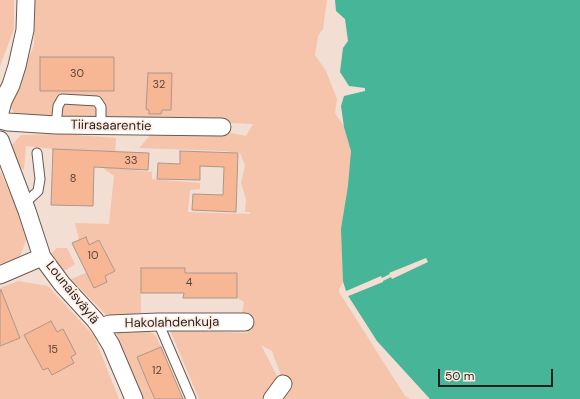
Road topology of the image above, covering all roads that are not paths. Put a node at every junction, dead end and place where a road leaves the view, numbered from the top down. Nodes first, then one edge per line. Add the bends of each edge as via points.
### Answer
1 (26, 0) edge
2 (0, 112) edge
3 (0, 120) edge
4 (56, 125) junction
5 (101, 126) junction
6 (222, 127) dead end
7 (0, 140) edge
8 (37, 153) dead end
9 (24, 204) junction
10 (42, 258) junction
11 (0, 275) edge
12 (158, 322) junction
13 (245, 322) dead end
14 (100, 327) junction
15 (283, 384) dead end
16 (134, 399) edge
17 (191, 399) edge
18 (272, 399) edge

1 - 2 street via 25,30 18,66
3 - 4 street, Tiirasaarentie
4 - 5 street, Tiirasaarentie
4 - 5 lane via 58,106 62,99 97,101 102,107
5 - 6 street, Tiirasaarentie
7 - 9 street, Lounaisväylä
8 - 9 lane via 40,179 38,191
9 - 10 street, Lounaisväylä
10 - 11 street
10 - 14 street, Lounaisväylä
12 - 13 street, Hakolahdenkuja
12 - 14 street, Hakolahdenkuja via 110,324
12 - 17 lane
14 - 16 street, Lounaisväylä via 111,345
15 - 18 street

